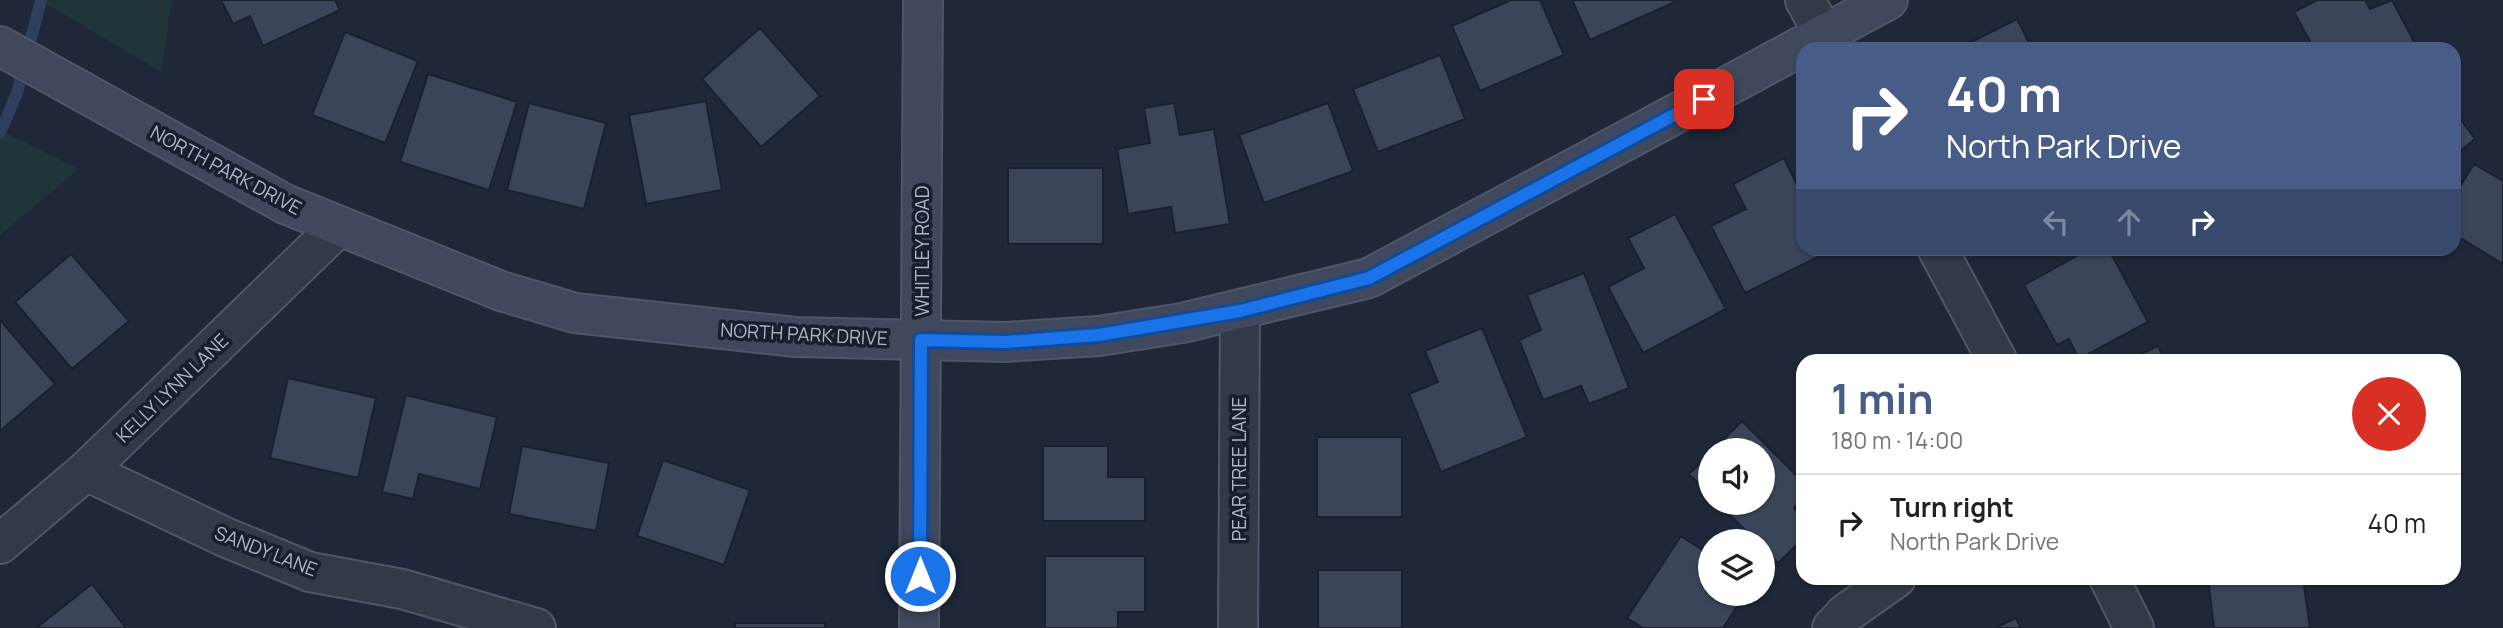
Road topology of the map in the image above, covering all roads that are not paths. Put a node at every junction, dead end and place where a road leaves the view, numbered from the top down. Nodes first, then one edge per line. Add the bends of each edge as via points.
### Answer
1 (923, 0) edge
2 (1805, 0) edge
3 (1888, 0) edge
4 (1828, 42) edge
5 (0, 46) edge
6 (1796, 58) edge
7 (339, 226) junction
8 (1941, 256) edge
9 (1240, 311) junction
10 (921, 340) junction
11 (1994, 354) edge
12 (86, 471) junction
13 (0, 544) edge
14 (1886, 585) edge
15 (2112, 585) edge
16 (536, 628) edge
17 (919, 628) edge
18 (1238, 628) edge
19 (1832, 628) edge
20 (2134, 628) edge

1 - 10 street, WHITLEY ROAD
2 - 4 street
3 - 4 street, NORTH PARK DRIVE
5 - 7 street, NORTH PARK DRIVE via 285,204
6 - 9 street, NORTH PARK DRIVE via 1369,278
7 - 10 street, NORTH PARK DRIVE via 501,291 575,313 796,337
7 - 12 street, KELLY LYNN LANE
8 - 11 street
9 - 10 street, NORTH PARK DRIVE via 1099,335 1005,342
9 - 18 street, PEAR TREE LANE
10 - 17 street, WHITLEY ROAD
12 - 13 street, KELLY LYNN LANE
12 - 16 street, SANDY LANE via 310,572 402,589
14 - 19 street
15 - 20 street

